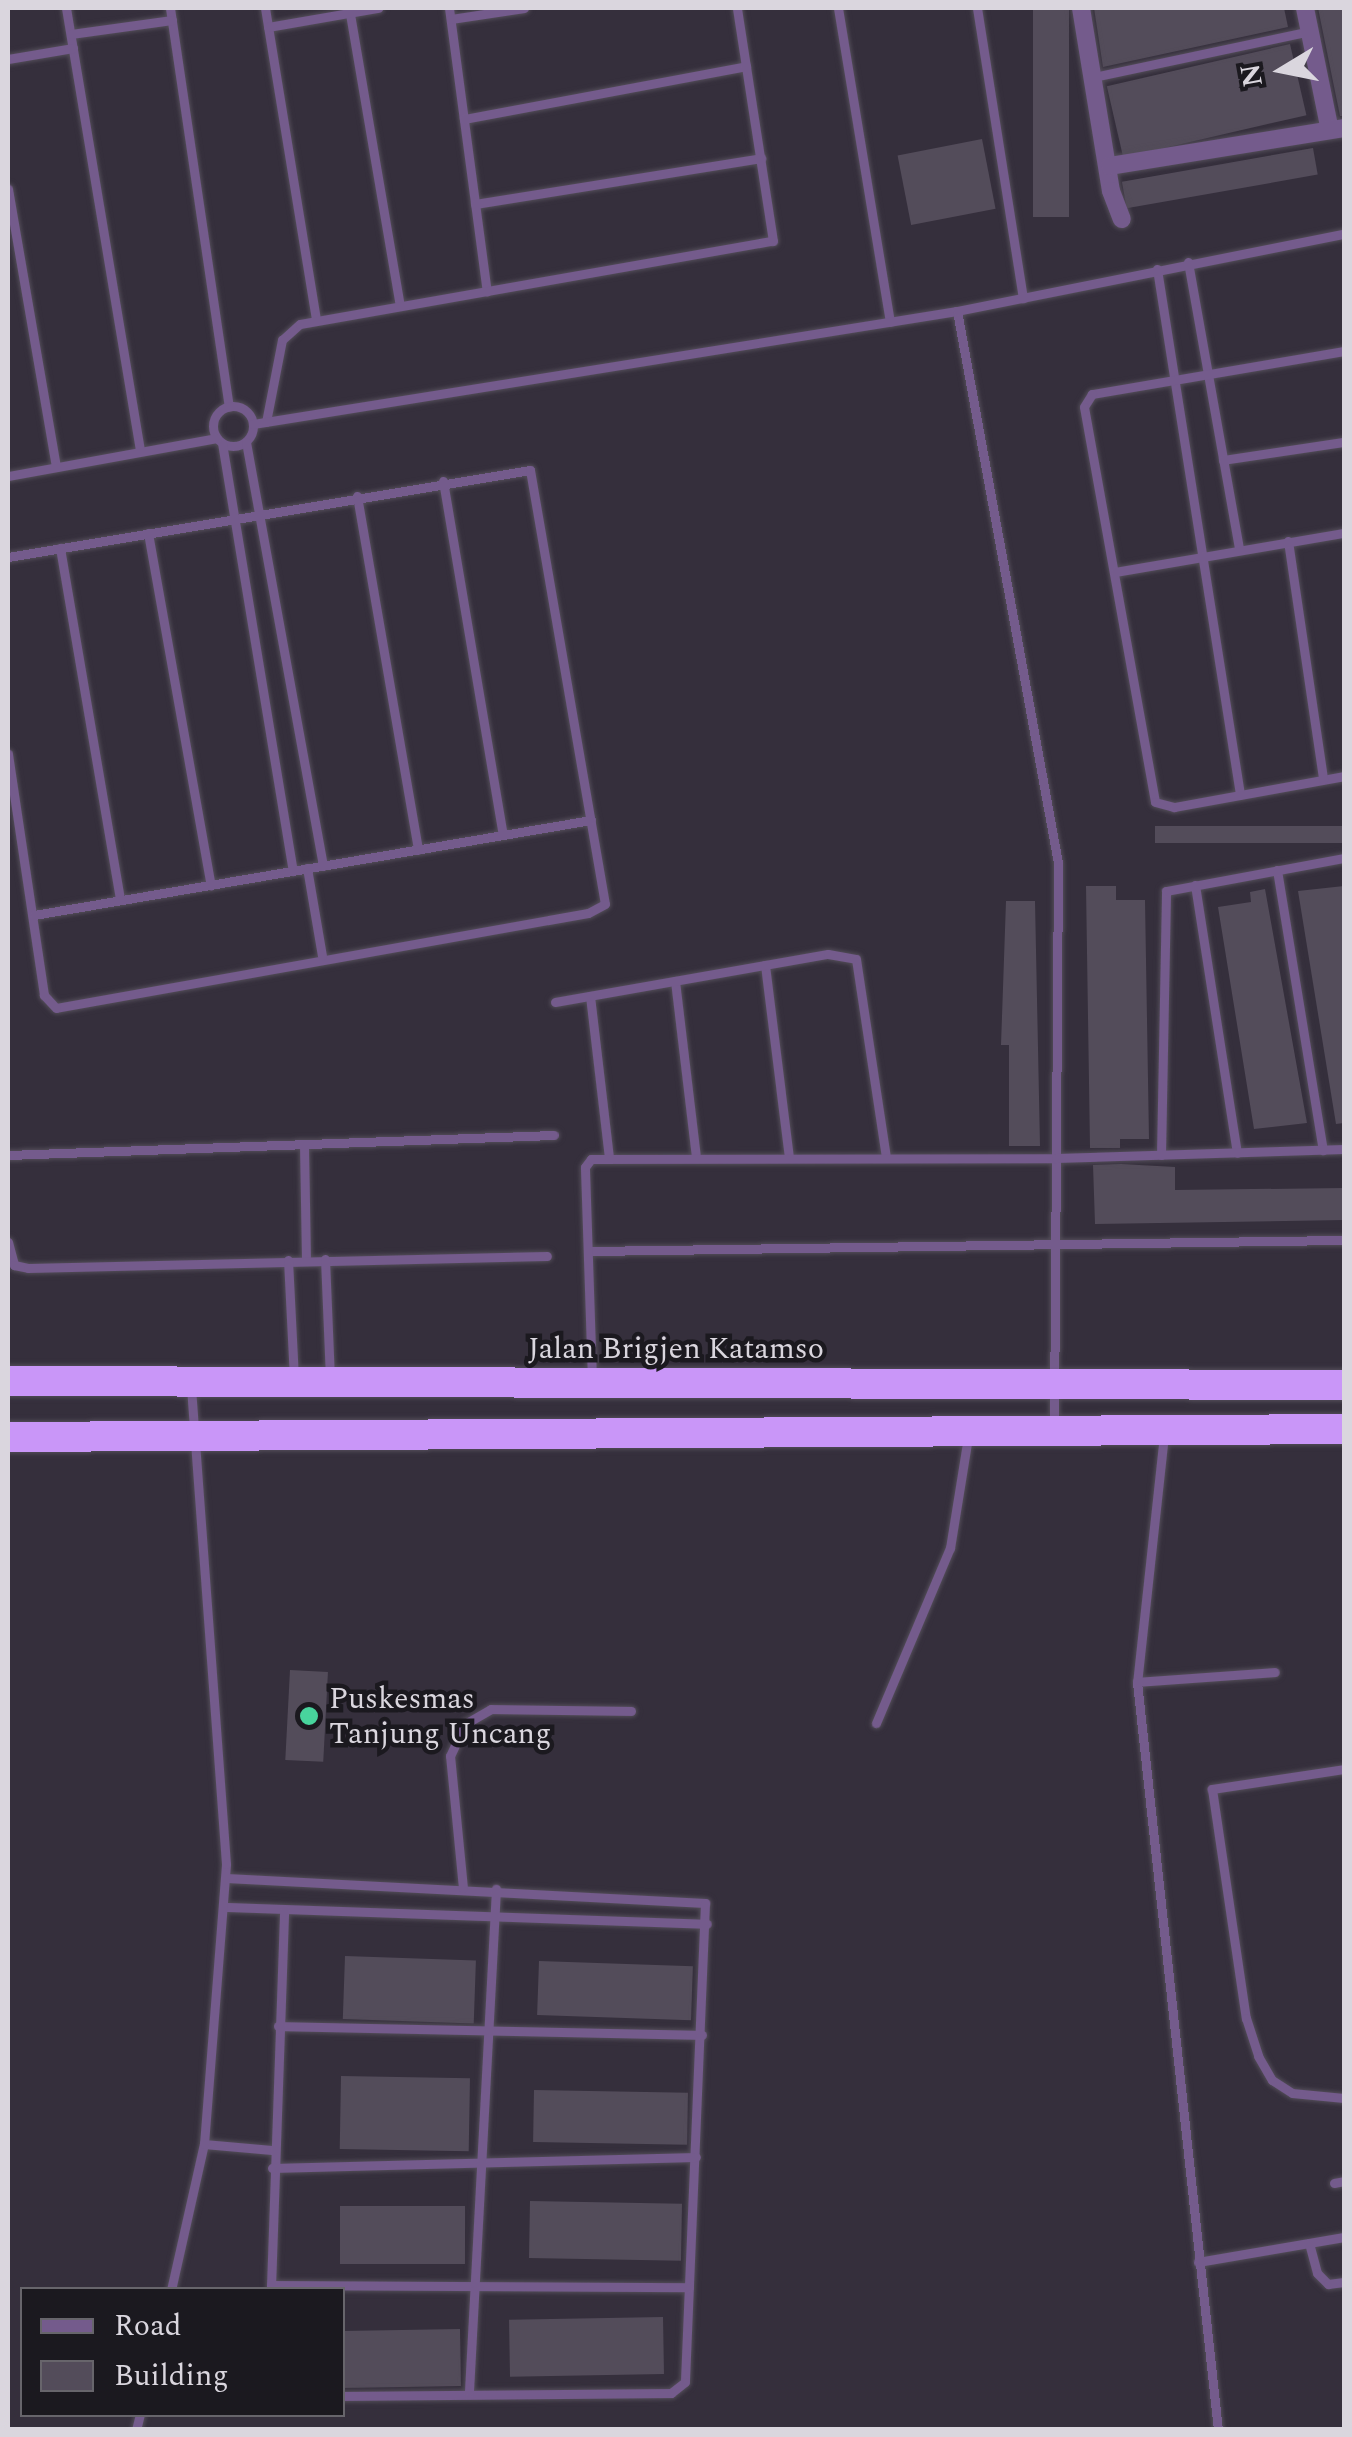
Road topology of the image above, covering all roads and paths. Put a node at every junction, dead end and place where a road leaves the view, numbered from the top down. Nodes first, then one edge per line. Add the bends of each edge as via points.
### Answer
1 (66, 8) edge
2 (170, 8) edge
3 (264, 8) edge
4 (378, 8) edge
5 (449, 8) edge
6 (524, 8) edge
7 (737, 8) edge
8 (838, 8) edge
9 (976, 8) edge
10 (1081, 8) edge
11 (1305, 8) edge
12 (350, 10) edge
13 (451, 19) junction
14 (172, 20) junction
15 (268, 27) junction
16 (1310, 31) junction
17 (71, 34) junction
18 (73, 48) junction
19 (8, 59) edge
20 (746, 66) junction
21 (1094, 77) junction
22 (464, 119) junction
23 (1337, 128) edge
24 (761, 158) junction
25 (1110, 166) junction
26 (8, 189) edge
27 (475, 204) junction
28 (1122, 219) dead end
29 (1344, 234) edge
30 (1188, 262) junction
31 (1157, 269) junction
32 (486, 291) junction
33 (1023, 298) junction
34 (399, 302) junction
35 (957, 311) junction
36 (316, 320) junction
37 (890, 322) junction
38 (1344, 351) edge
39 (1208, 370) junction
40 (1174, 377) junction
41 (229, 406) junction
42 (266, 422) junction
43 (253, 424) junction
44 (220, 440) junction
45 (246, 442) junction
46 (1344, 442) edge
47 (140, 451) junction
48 (1223, 460) junction
49 (56, 466) junction
50 (8, 476) edge
51 (443, 481) junction
52 (358, 496) junction
53 (259, 514) junction
54 (234, 518) junction
55 (148, 533) junction
56 (1344, 534) edge
57 (1288, 542) junction
58 (60, 548) junction
59 (1239, 549) junction
60 (1201, 554) junction
61 (8, 558) edge
62 (1115, 572) junction
63 (8, 754) edge
64 (1344, 776) edge
65 (1323, 779) junction
66 (1240, 794) junction
67 (591, 820) junction
68 (503, 835) junction
69 (418, 850) junction
70 (1344, 858) edge
71 (323, 866) junction
72 (308, 868) junction
73 (293, 870) junction
74 (1277, 870) junction
75 (211, 885) junction
76 (1195, 886) junction
77 (120, 900) junction
78 (34, 915) junction
79 (322, 956) junction
80 (765, 965) junction
81 (675, 981) junction
82 (590, 996) junction
83 (555, 1002) dead end
84 (554, 1135) dead end
85 (304, 1145) junction
86 (1344, 1149) edge
87 (1323, 1150) junction
88 (1236, 1152) junction
89 (8, 1155) edge
90 (1161, 1155) junction
91 (609, 1157) junction
92 (696, 1158) junction
93 (789, 1158) junction
94 (886, 1158) junction
95 (1056, 1158) junction
96 (1055, 1240) junction
97 (1344, 1240) edge
98 (8, 1242) edge
99 (591, 1251) junction
100 (548, 1256) dead end
101 (325, 1259) junction
102 (288, 1260) junction
103 (306, 1260) junction
104 (191, 1379) junction
105 (294, 1380) junction
106 (1054, 1380) junction
107 (8, 1381) edge
108 (330, 1381) junction
109 (1344, 1384) edge
110 (592, 1386) junction
111 (1054, 1428) junction
112 (1165, 1428) junction
113 (1344, 1429) edge
114 (969, 1430) junction
115 (8, 1437) edge
116 (194, 1437) junction
117 (1275, 1672) dead end
118 (1137, 1682) junction
119 (631, 1712) dead end
120 (876, 1722) dead end
121 (1344, 1770) edge
122 (226, 1878) junction
123 (463, 1888) junction
124 (496, 1889) junction
125 (225, 1907) junction
126 (284, 1909) junction
127 (494, 1916) junction
128 (707, 1924) junction
129 (278, 2026) junction
130 (486, 2034) junction
131 (702, 2035) junction
132 (1344, 2098) edge
133 (204, 2144) junction
134 (272, 2150) junction
135 (696, 2156) junction
136 (478, 2159) junction
137 (272, 2168) junction
138 (1344, 2237) edge
139 (1309, 2243) junction
140 (1198, 2262) junction
141 (1344, 2282) edge
142 (474, 2283) junction
143 (172, 2287) edge
144 (270, 2287) edge
145 (690, 2287) junction
146 (470, 2390) junction
147 (345, 2396) edge
148 (1218, 2430) edge

1 - 17 lane
2 - 14 lane
3 - 15 lane
4 - 12 lane
5 - 13 lane
6 - 13 lane
7 - 20 lane
8 - 37 lane
9 - 33 lane
10 - 21 street
11 - 16 street
12 - 15 lane
12 - 34 lane
13 - 22 lane
14 - 17 lane
14 - 41 lane
15 - 36 lane
16 - 21 lane
16 - 23 street
17 - 18 lane
18 - 19 lane
18 - 47 lane
20 - 22 lane
20 - 24 lane
21 - 25 street
22 - 27 lane
23 - 25 street
24 - 27 lane
24 - 32 lane via 773,240
25 - 28 street
26 - 49 lane
27 - 32 lane
29 - 30 lane
30 - 31 lane
30 - 39 lane
31 - 33 lane
31 - 40 lane
32 - 34 lane
33 - 35 lane
34 - 36 lane
35 - 37 lane
35 - 95 lane via 1054,828
36 - 42 lane via 284,334
37 - 42 lane
38 - 39 lane
39 - 40 lane
39 - 48 lane
40 - 60 lane
40 - 62 lane via 1092,394 1084,402
41 - 43 lane via 242,408
41 - 44 lane via 214,420
42 - 43 lane
43 - 45 lane
44 - 45 lane
44 - 47 lane
44 - 54 lane
45 - 53 lane
46 - 48 lane
47 - 49 lane
48 - 59 lane
49 - 50 lane
51 - 52 lane
51 - 67 lane via 533,472
51 - 68 lane
52 - 53 lane
52 - 69 lane
53 - 54 lane
53 - 71 lane
54 - 55 lane
54 - 73 lane
55 - 58 lane
55 - 75 lane
56 - 57 lane
57 - 59 lane
57 - 65 lane
58 - 61 lane
58 - 77 lane
59 - 60 lane
60 - 62 lane
60 - 66 lane
62 - 66 lane via 1155,802 1174,807
63 - 78 lane
64 - 65 lane
65 - 66 lane
67 - 68 lane
67 - 79 lane via 603,908
68 - 69 lane
69 - 71 lane
70 - 74 lane
71 - 72 lane
72 - 73 lane
72 - 79 lane
73 - 75 lane
74 - 76 lane
74 - 87 lane
75 - 77 lane
76 - 88 lane
76 - 90 lane via 1171,888 1162,898
77 - 78 lane
78 - 79 lane via 44,994 56,1008
80 - 81 lane
80 - 93 lane
80 - 94 lane via 828,954 856,959
81 - 82 lane
81 - 92 lane
82 - 83 lane
82 - 91 lane
84 - 85 lane
85 - 89 lane
85 - 103 lane
86 - 87 lane
87 - 88 lane
88 - 90 lane
90 - 95 lane
91 - 92 lane
91 - 99 lane via 584,1167
92 - 93 lane
93 - 94 lane
94 - 95 lane
95 - 96 lane
96 - 97 lane
96 - 99 lane
96 - 106 lane
98 - 102 lane via 19,1267
99 - 110 lane
100 - 101 lane
101 - 103 lane
101 - 108 lane
102 - 103 lane
102 - 105 lane
104 - 105 highway, Jalan Brigjen Katamso
104 - 107 highway, Jalan Brigjen Katamso
104 - 116 lane
105 - 108 highway, Jalan Brigjen Katamso
106 - 109 highway, Jalan Brigjen Katamso
106 - 110 highway, Jalan Brigjen Katamso
106 - 111 lane
108 - 110 highway, Jalan Brigjen Katamso
111 - 112 highway
111 - 114 highway
112 - 113 highway
112 - 118 lane
114 - 116 highway
114 - 120 lane via 950,1548
115 - 116 highway
116 - 122 lane
117 - 118 lane
118 - 140 lane
119 - 123 lane via 492,1710 465,1724 450,1756
121 - 132 lane via 1212,1790 1246,2018 1258,2056 1272,2080 1292,2094
122 - 123 lane
122 - 125 lane
123 - 124 lane
124 - 127 lane
124 - 128 lane via 701,1899
125 - 126 lane
125 - 133 lane
126 - 127 lane
126 - 129 lane
127 - 128 lane
127 - 130 lane
128 - 131 lane
129 - 130 lane
129 - 134 lane
130 - 131 lane
130 - 136 lane
131 - 135 lane
133 - 134 lane
133 - 143 lane
134 - 137 lane
135 - 136 lane
135 - 145 lane
136 - 137 lane
136 - 142 lane
137 - 144 lane
138 - 139 lane
139 - 140 lane
139 - 141 lane via 1317,2272 1328,2284
140 - 148 lane
142 - 144 lane
142 - 145 lane
142 - 146 lane
145 - 146 lane via 685,2382 671,2393 496,2397
146 - 147 lane

